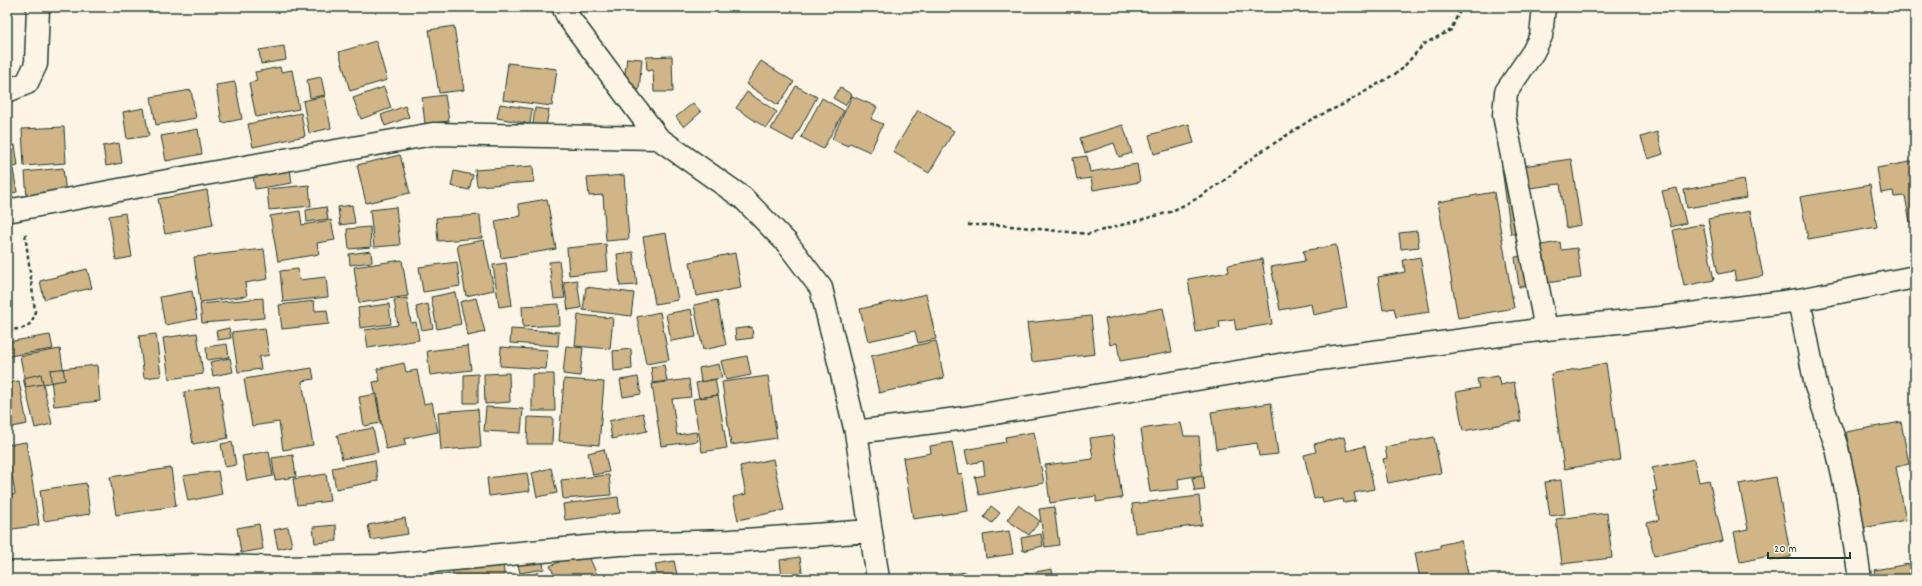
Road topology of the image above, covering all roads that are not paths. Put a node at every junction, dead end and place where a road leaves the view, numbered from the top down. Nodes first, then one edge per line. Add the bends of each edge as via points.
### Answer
1 (38, 7) edge
2 (563, 7) edge
3 (1544, 7) edge
4 (7, 91) edge
5 (658, 138) junction
6 (14, 210) edge
7 (1915, 277) edge
8 (1799, 300) junction
9 (1546, 329) junction
10 (856, 432) junction
11 (870, 531) junction
12 (282, 574) edge
13 (10, 575) edge
14 (877, 579) edge
15 (1860, 579) edge

1 - 4 street via 36,64 27,82
2 - 5 street
3 - 9 street via 1541,36 1506,92 1504,115
5 - 6 street via 433,134
5 - 10 street via 743,198 787,243 821,288
7 - 8 street
8 - 9 street via 1660,318
8 - 15 street via 1816,386 1837,448 1848,499
9 - 10 street via 1297,362 965,418
10 - 11 street
11 - 12 street via 731,541 620,544
11 - 14 street
12 - 13 street via 196,566

